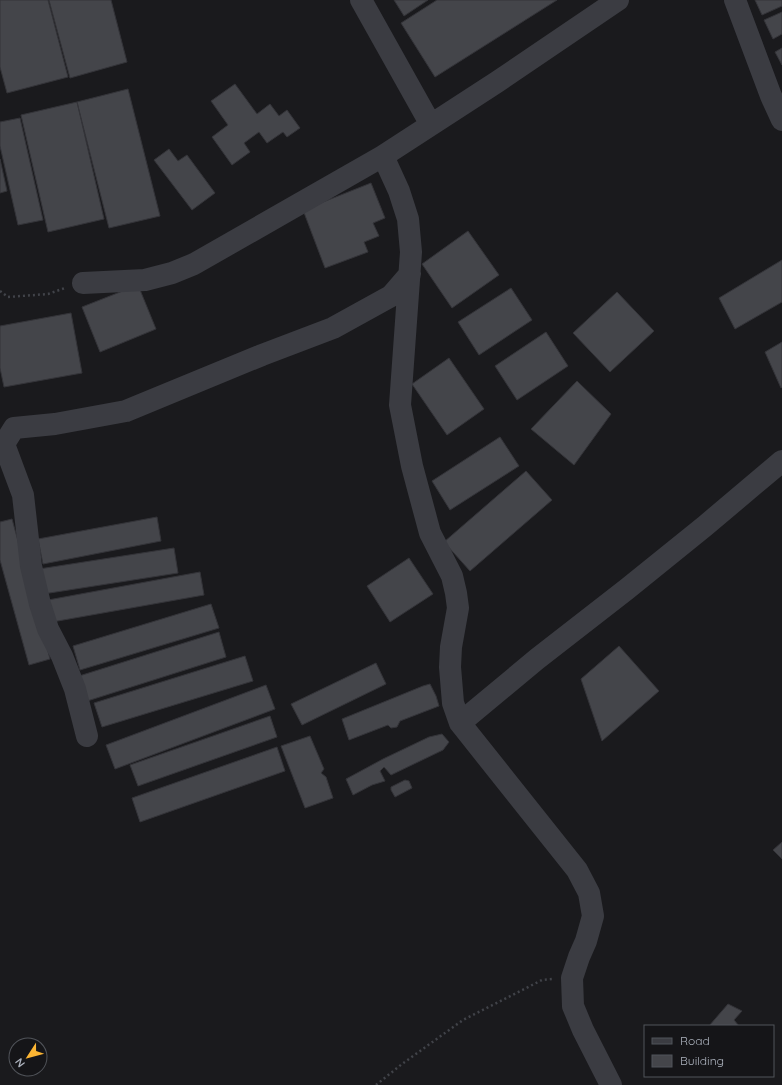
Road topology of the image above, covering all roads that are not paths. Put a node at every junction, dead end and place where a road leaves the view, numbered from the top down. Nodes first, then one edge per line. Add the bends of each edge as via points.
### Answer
1 (361, 0) edge
2 (618, 0) edge
3 (735, 0) edge
4 (782, 120) edge
5 (431, 125) junction
6 (383, 156) junction
7 (410, 274) junction
8 (82, 283) road end
9 (782, 461) edge
10 (460, 724) junction
11 (87, 736) dead end
12 (611, 1085) edge

1 - 5 street
2 - 5 street
3 - 4 street
5 - 6 street
6 - 7 street via 408,219
6 - 8 street via 194,264 145,280
7 - 10 street via 400,405 412,466 430,533 452,576 456,594 458,608 450,667 453,703
7 - 11 street via 391,296 333,328 126,411 55,424 14,428 4,444 23,495 30,566 48,629 75,689
9 - 10 street
10 - 12 street via 577,870 589,893 591,926 573,975 573,1006

